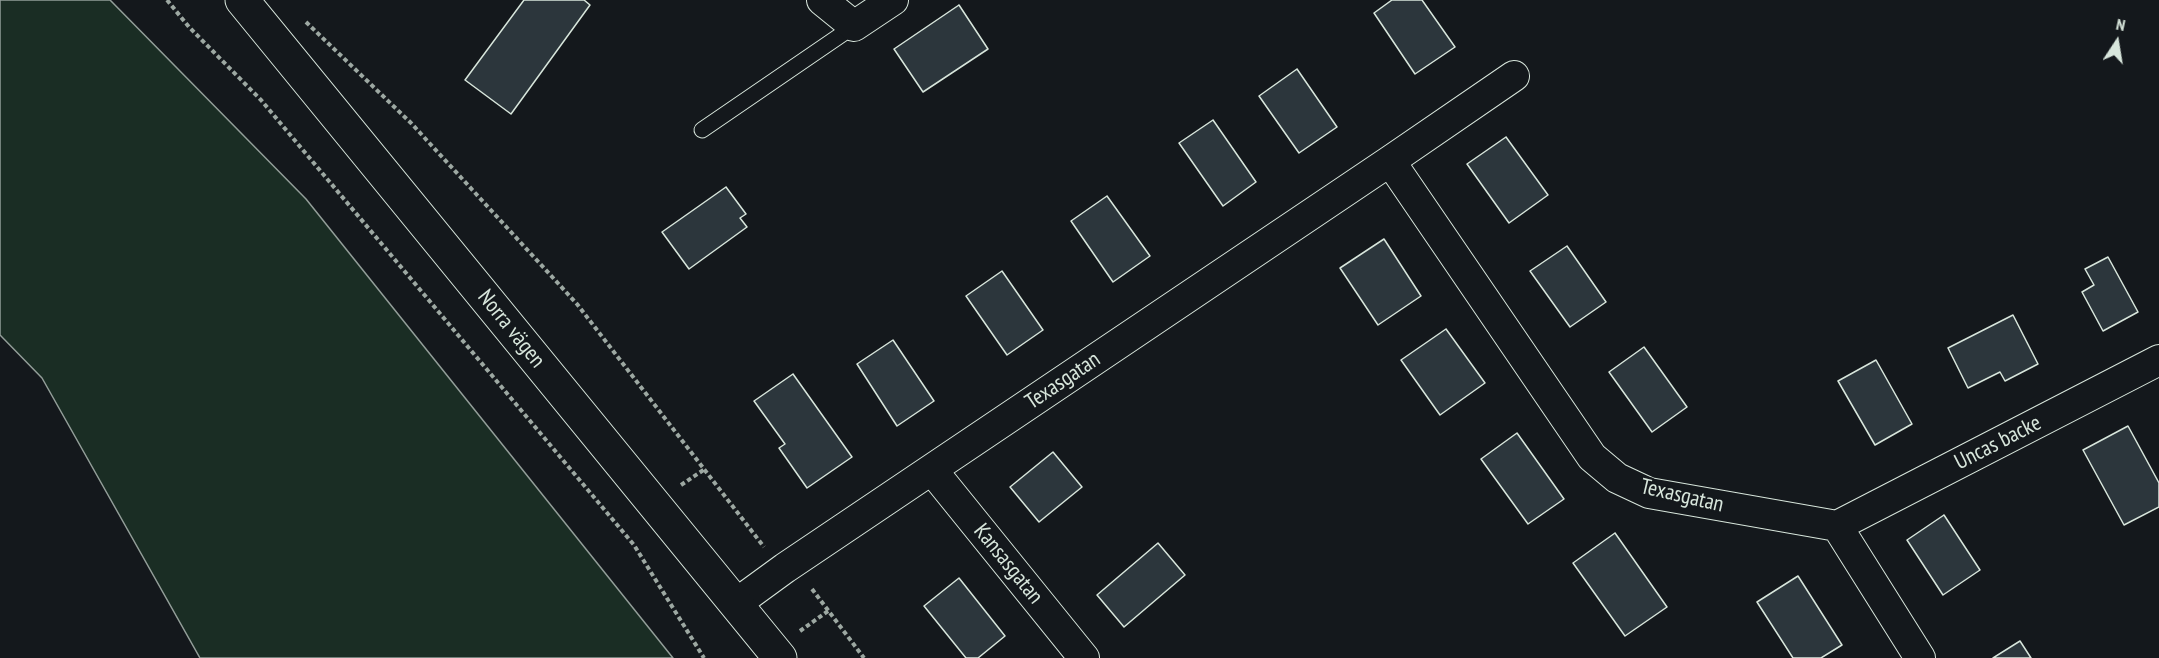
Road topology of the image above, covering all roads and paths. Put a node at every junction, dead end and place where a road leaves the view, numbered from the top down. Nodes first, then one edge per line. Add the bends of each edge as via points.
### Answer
1 (167, 0) edge
2 (242, 0) edge
3 (822, 0) edge
4 (893, 0) edge
5 (300, 16) dead end
6 (854, 26) junction
7 (1514, 76) dead end
8 (702, 129) dead end
9 (1390, 161) junction
10 (2159, 360) edge
11 (705, 469) junction
12 (932, 470) junction
13 (675, 490) dead end
14 (1837, 526) junction
15 (785, 568) junction
16 (737, 603) junction
17 (704, 658) edge
18 (780, 658) edge
19 (864, 658) edge
20 (1084, 658) edge
21 (1920, 658) edge

1 - 17 path via 261,99 634,545
2 - 16 street, Norra vägen
3 - 6 street
4 - 6 street
5 - 11 path via 411,123 577,304
6 - 8 lane
7 - 9 street, Texasgatan
9 - 12 street, Texasgatan
9 - 14 street, Texasgatan via 1592,457 1617,478 1648,493
10 - 14 street, Uncas backe
11 - 13 path
11 - 15 path via 769,554
12 - 15 street, Texasgatan
12 - 20 street, Kansasgatan
14 - 21 street
15 - 16 street, Texasgatan
15 - 19 path via 815,592
16 - 18 street, Norra vägen

